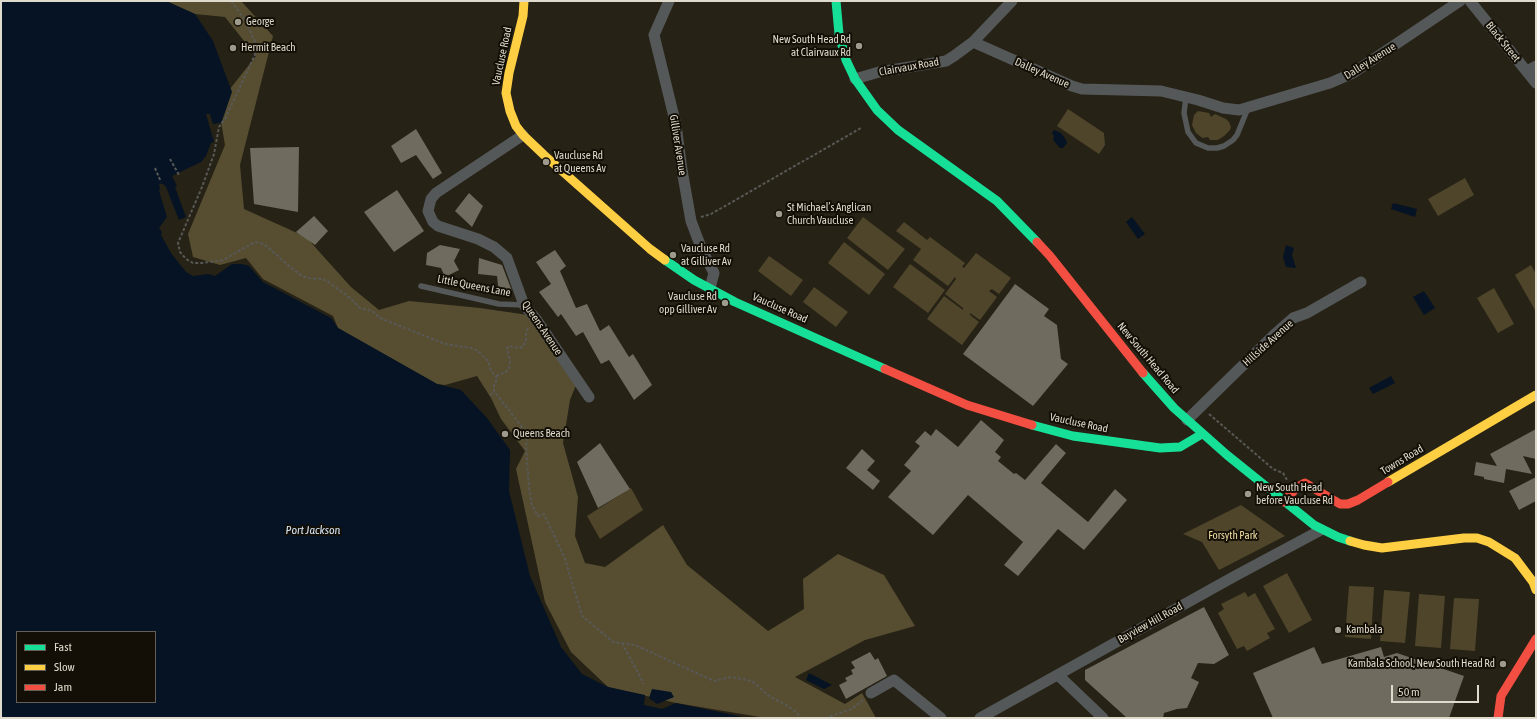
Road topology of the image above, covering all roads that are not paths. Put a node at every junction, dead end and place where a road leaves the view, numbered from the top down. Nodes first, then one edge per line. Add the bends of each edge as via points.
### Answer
1 (524, 1) edge
2 (669, 1) edge
3 (836, 1) edge
4 (1012, 1) edge
5 (1460, 1) edge
6 (1470, 1) edge
7 (973, 42) junction
8 (1532, 69) edge
9 (855, 79) junction
10 (1536, 83) edge
11 (1186, 97) junction
12 (1248, 108) junction
13 (523, 135) junction
14 (1361, 282) dead end
15 (421, 286) dead end
16 (710, 288) junction
17 (524, 305) junction
18 (1536, 395) edge
19 (589, 397) dead end
20 (1186, 420) junction
21 (1202, 434) junction
22 (1284, 502) junction
23 (1321, 530) junction
24 (1536, 590) edge
25 (1536, 639) edge
26 (1058, 675) junction
27 (871, 693) road end
28 (941, 718) edge
29 (980, 718) edge
30 (1103, 718) edge
31 (1498, 718) edge

1 - 13 street, Vaucluse Road via 523,16 508,72 506,93 512,119
2 - 16 street, Gilliver Avenue via 654,35 676,125 691,221 712,269
3 - 9 street, New South Head Road via 842,47
4 - 7 street, Clairvaux Road
5 - 12 street, Dalley Avenue via 1353,73 1336,81
6 - 8 street, Black Street
7 - 9 street, Clairvaux Road via 946,61 879,72
7 - 11 street, Dalley Avenue via 1082,89 1161,91
8 - 10 street, Black Street
9 - 20 street, New South Head Road via 877,110 898,130 975,184 1020,223 1050,256 1155,388
11 - 12 street, Dalley Avenue via 1229,109
11 - 12 lane via 1184,113 1188,132 1196,143 1212,148 1224,146 1233,140
13 - 16 street, Vaucluse Road via 650,249 678,270
13 - 17 street, Queens Avenue via 436,193 431,199 428,211 438,226 478,238 507,258
14 - 20 street, Hillside Avenue via 1307,313 1293,318
15 - 17 lane, Little Queens Lane via 499,304
16 - 21 street, Vaucluse Road via 735,302 967,405 1005,418 1073,436 1160,448 1180,447
17 - 19 street, Queens Avenue
18 - 22 street, Towns Road via 1358,500 1340,504 1308,484 1302,484
20 - 21 street, New South Head Road
21 - 22 street, New South Head Road
22 - 23 street, New South Head Road
23 - 24 street, New South Head Road via 1350,542 1382,548 1464,538 1483,540 1515,558 1534,582
23 - 26 street, Bayview Hill Road
25 - 31 street via 1501,696
26 - 29 street, Bayview Hill Road
26 - 30 street
27 - 28 street via 894,680

